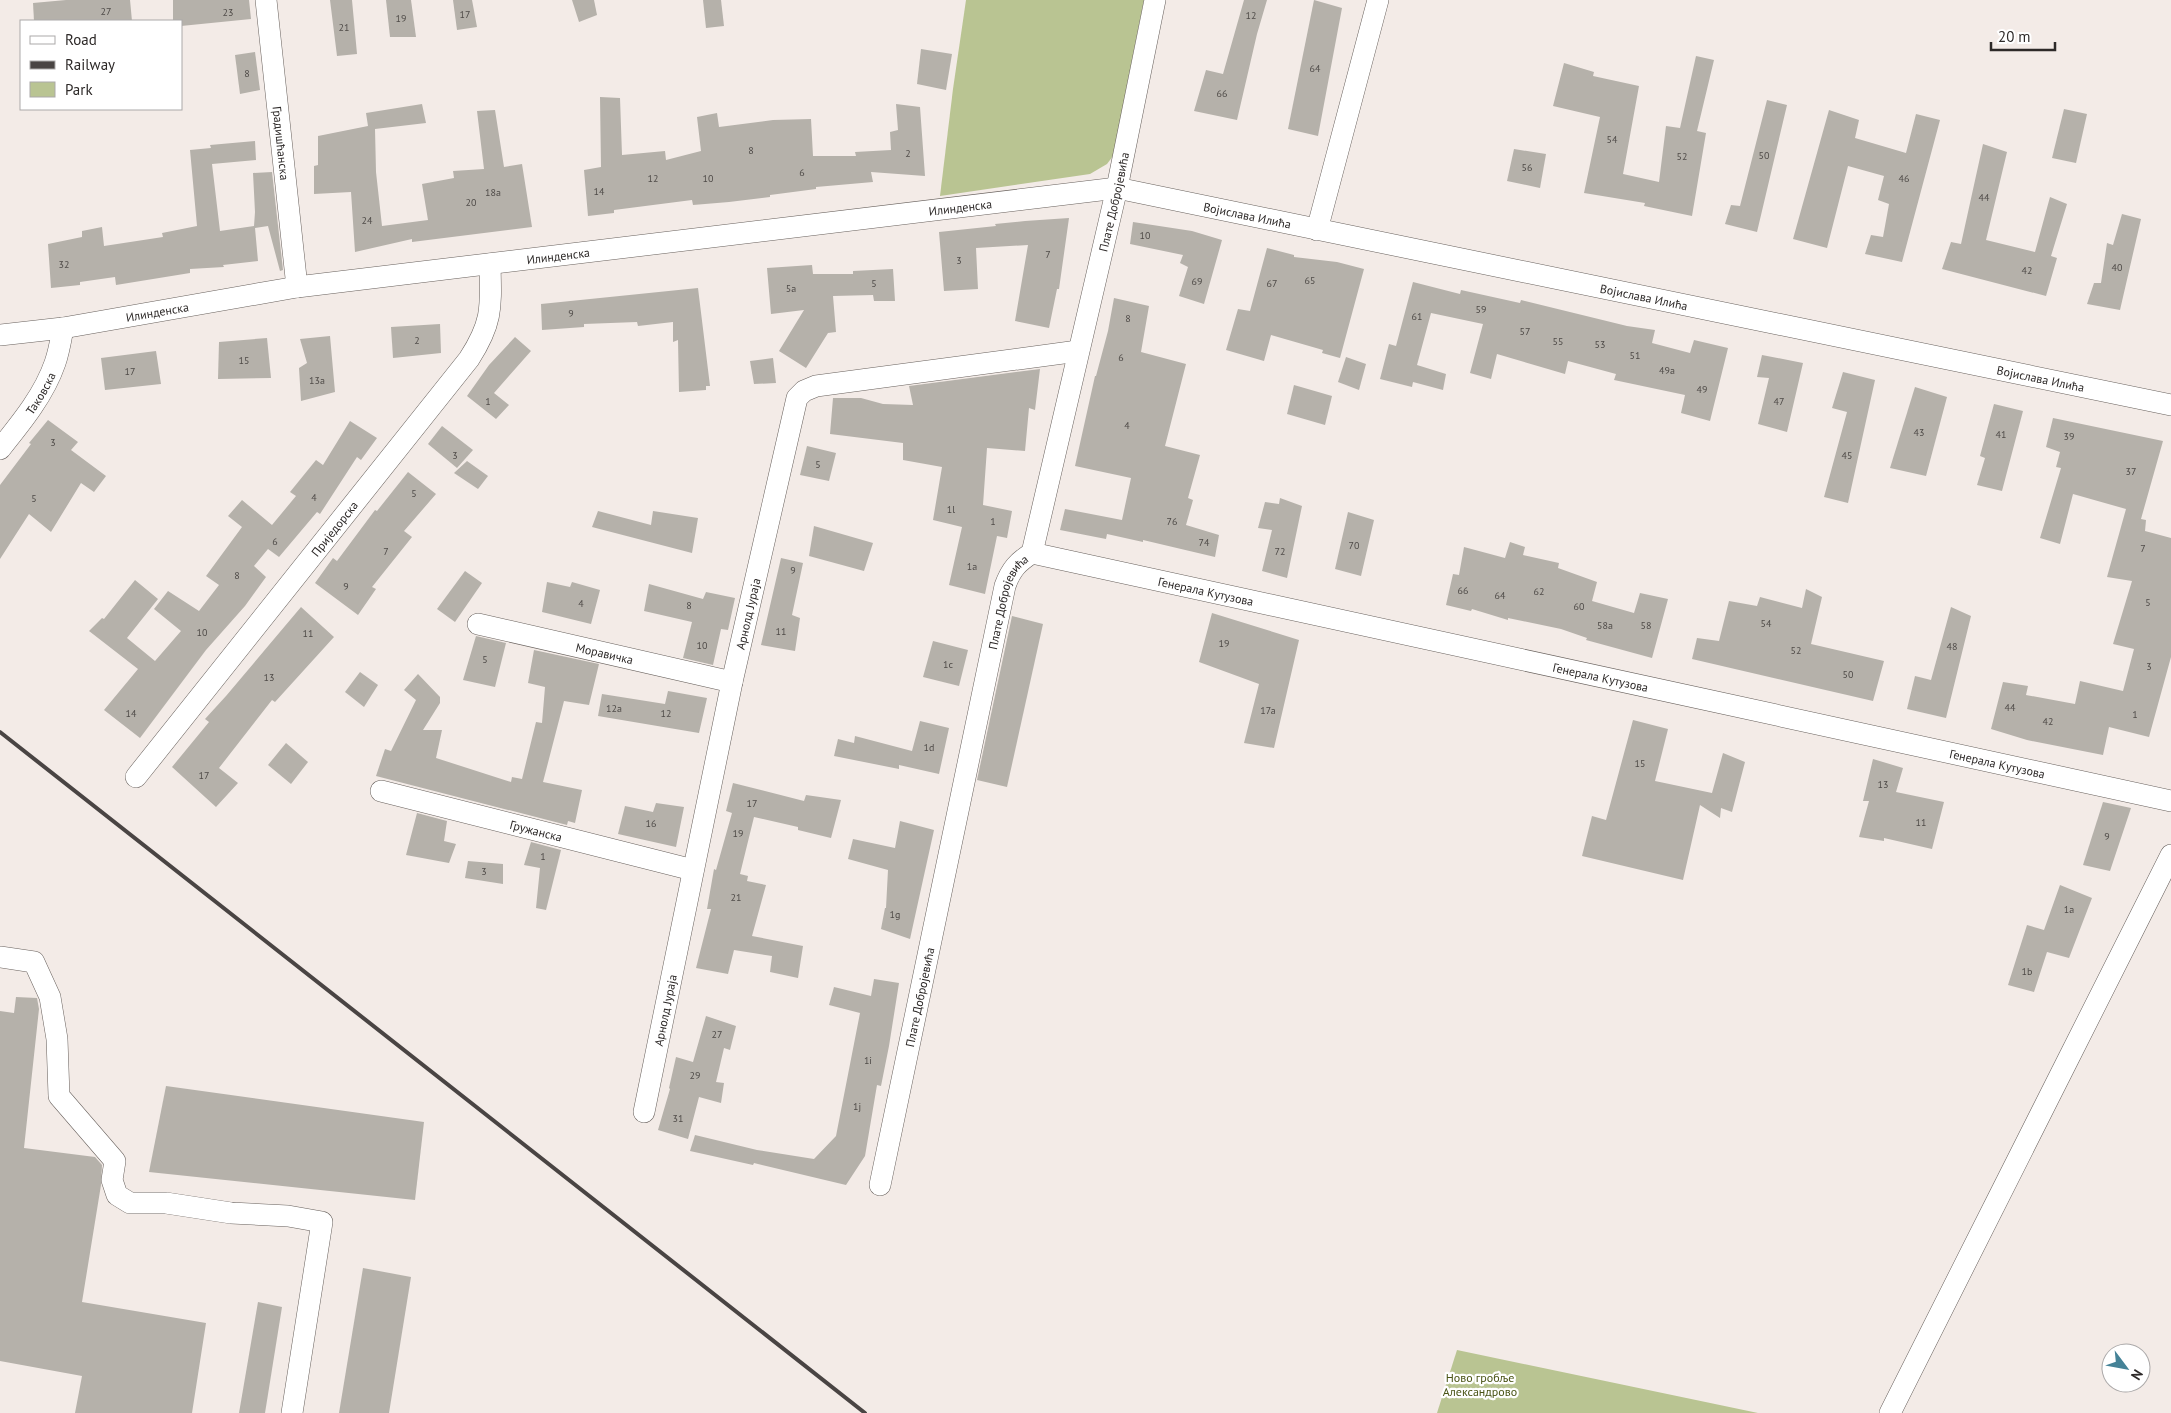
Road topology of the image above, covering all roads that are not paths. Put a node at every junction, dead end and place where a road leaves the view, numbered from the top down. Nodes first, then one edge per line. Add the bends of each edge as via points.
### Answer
1 (266, 0) edge
2 (1155, 0) edge
3 (1378, 0) edge
4 (1116, 188) junction
5 (1317, 230) junction
6 (490, 264) junction
7 (297, 287) junction
8 (63, 328) junction
9 (0, 335) edge
10 (1078, 351) junction
11 (2171, 405) edge
12 (0, 449) edge
13 (1032, 554) junction
14 (478, 624) dead end
15 (732, 682) junction
16 (136, 777) dead end
17 (380, 791) dead end
18 (2171, 801) edge
19 (2171, 855) edge
20 (693, 870) junction
21 (0, 957) edge
22 (644, 1112) dead end
23 (880, 1184) dead end
24 (292, 1413) edge
25 (1890, 1413) edge

1 - 7 street, Градишћанска
2 - 4 street, Плате Добројевића
3 - 5 street
4 - 5 street, Војислава Илића
4 - 6 street, Илинденска
4 - 10 street, Плате Добројевића
5 - 11 street, Војислава Илића
6 - 7 street, Илинденска
6 - 16 street, Приједорска via 492,308 481,341 469,359
7 - 8 street, Илинденска
8 - 9 street, Илинденска
8 - 12 street, Таковска via 55,363 42,391
10 - 13 street, Плате Добројевића
10 - 15 street, Арнолд Јураја via 816,386 804,391 797,398
13 - 18 street, Генерала Кутузова
13 - 23 street, Плате Добројевића via 1018,562 1010,572 1006,586
14 - 15 street, Моравичка
15 - 20 street, Арнолд Јураја
17 - 20 street, Гружанска
19 - 25 street
20 - 22 street, Арнолд Јураја
21 - 24 street via 34,962 50,997 57,1039 59,1096 115,1161 112,1180 117,1195 130,1202 166,1203 322,1222

